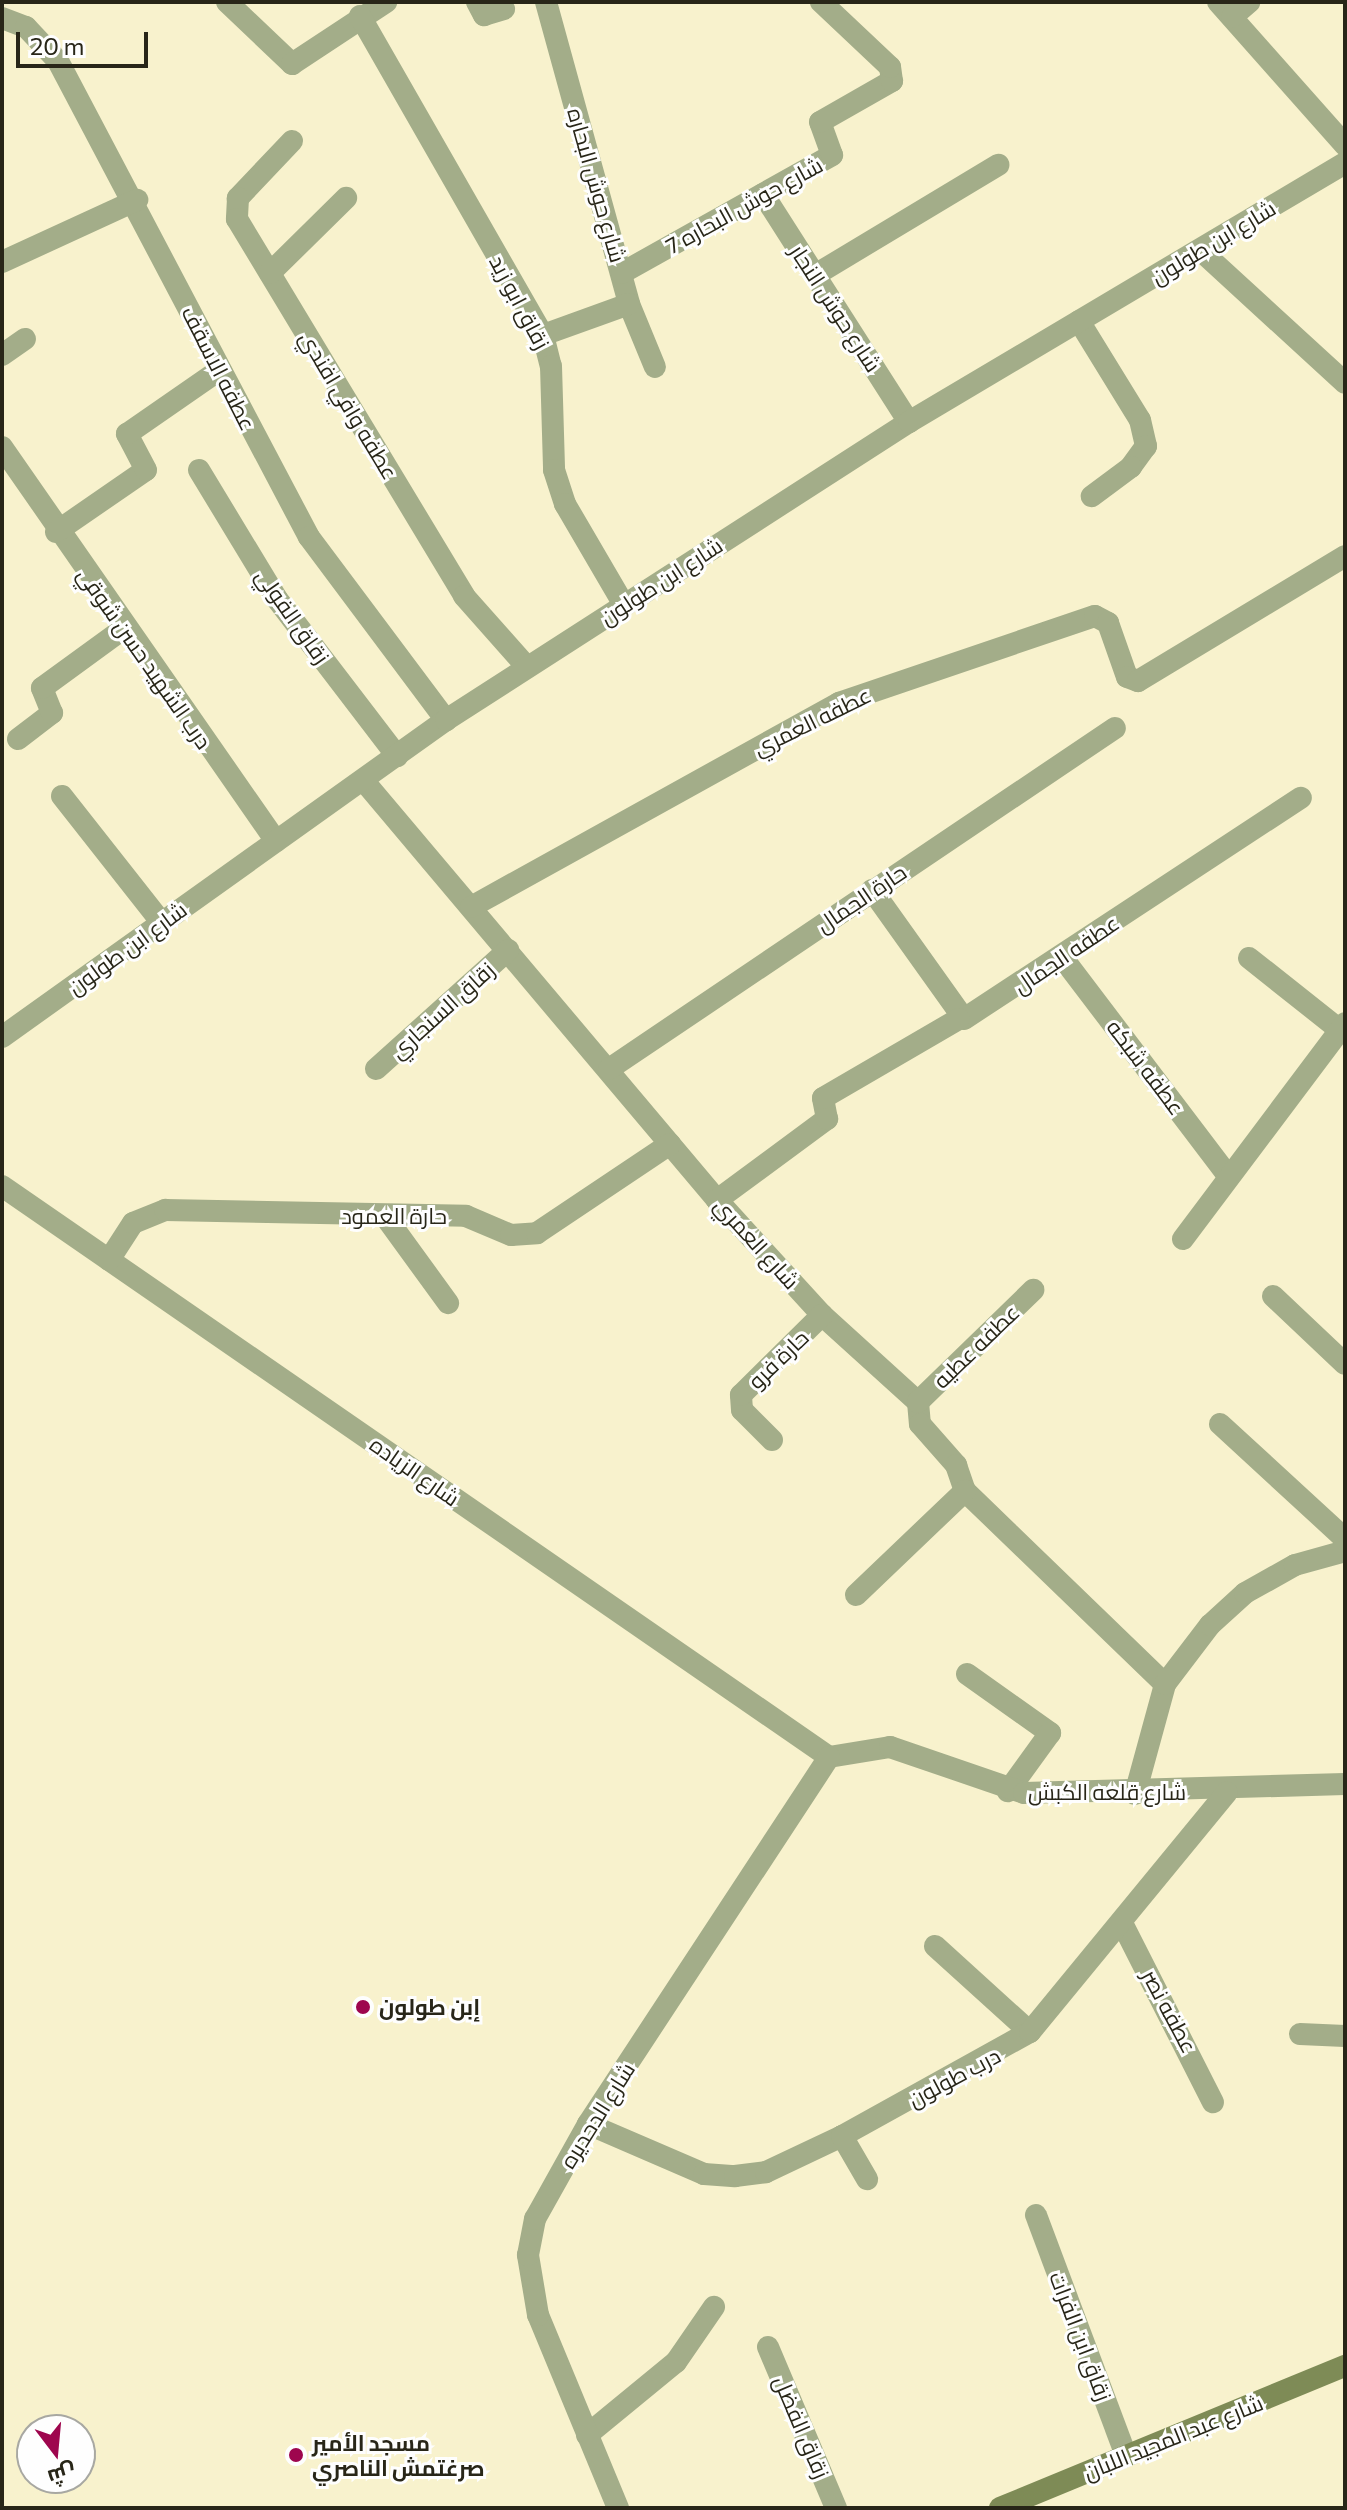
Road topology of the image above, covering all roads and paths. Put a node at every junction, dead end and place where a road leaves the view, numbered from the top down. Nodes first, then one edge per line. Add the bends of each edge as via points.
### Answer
1 (227, 2) edge
2 (386, 2) edge
3 (477, 2) edge
4 (546, 2) edge
5 (821, 2) edge
6 (1233, 7) edge
7 (504, 9) dead end
8 (360, 16) junction
9 (2, 18) edge
10 (292, 141) dead end
11 (1345, 145) edge
12 (1345, 163) edge
13 (998, 165) dead end
14 (763, 194) junction
15 (346, 198) dead end
16 (137, 200) junction
17 (1200, 250) junction
18 (2, 262) edge
19 (270, 273) junction
20 (622, 273) junction
21 (815, 275) junction
22 (629, 304) junction
23 (1079, 321) junction
24 (543, 335) junction
25 (25, 339) dead end
26 (2, 355) edge
27 (655, 367) dead end
28 (218, 371) junction
29 (1345, 383) edge
30 (909, 422) junction
31 (2, 447) edge
32 (199, 470) dead end
33 (9, 475) edge
34 (1092, 496) dead end
35 (56, 532) junction
36 (1345, 556) edge
37 (624, 605) junction
38 (123, 629) junction
39 (527, 667) junction
40 (446, 720) junction
41 (1115, 728) dead end
42 (18, 739) dead end
43 (397, 756) junction
44 (363, 780) junction
45 (62, 796) dead end
46 (1301, 798) dead end
47 (276, 841) junction
48 (872, 890) junction
49 (471, 907) junction
50 (162, 923) junction
51 (508, 950) junction
52 (1062, 957) junction
53 (1249, 958) dead end
54 (959, 1019) junction
55 (1342, 1026) edge
56 (2, 1037) edge
57 (376, 1069) dead end
58 (609, 1069) junction
59 (670, 1144) junction
60 (1229, 1177) junction
61 (2, 1186) edge
62 (717, 1200) junction
63 (387, 1219) junction
64 (1183, 1239) dead end
65 (109, 1260) junction
66 (1033, 1290) dead end
67 (1273, 1296) dead end
68 (448, 1303) dead end
69 (822, 1315) junction
70 (1345, 1364) edge
71 (918, 1402) junction
72 (1220, 1424) dead end
73 (772, 1440) dead end
74 (965, 1491) junction
75 (1345, 1539) edge
76 (1345, 1551) edge
77 (856, 1595) dead end
78 (967, 1674) dead end
79 (1165, 1684) junction
80 (829, 1757) junction
81 (1345, 1784) edge
82 (1008, 1791) junction
83 (1227, 1792) junction
84 (1135, 1794) junction
85 (1122, 1923) junction
86 (935, 1946) dead end
87 (1030, 2032) junction
88 (1300, 2034) dead end
89 (1345, 2036) edge
90 (1213, 2102) dead end
91 (588, 2124) junction
92 (842, 2136) junction
93 (867, 2179) dead end
94 (1036, 2215) dead end
95 (714, 2307) dead end
96 (768, 2347) dead end
97 (1345, 2366) edge
98 (587, 2435) junction
99 (1126, 2456) junction
100 (618, 2508) edge
101 (836, 2508) edge
102 (1000, 2508) edge

1 - 8 street via 292,64
2 - 8 street
3 - 7 street via 484,15
4 - 20 street, شارع حوش البحاره
5 - 14 street, شارع حوش البحاره 7 via 895,75 820,122 832,155
6 - 11 street
8 - 24 street, زقاق ابو زيد
9 - 16 street, عطفه الاسقف via 26,27 58,61
10 - 19 street, عطفه وافي افندي via 234,208
12 - 17 street, شارع ابن طولون
13 - 21 street
14 - 20 street, شارع حوش البحاره 7
14 - 21 street, شارع حوش النجار
15 - 19 street
16 - 18 street
16 - 28 street, عطفه الاسقف
17 - 23 street, شارع ابن طولون
17 - 29 street
19 - 39 street, عطفه وافي افندي via 464,596
20 - 22 street, شارع حوش البحاره
21 - 30 street, شارع حوش النجار
22 - 24 street
22 - 27 street, شارع حوش البحاره
23 - 30 street, شارع ابن طولون
23 - 34 street via 1140,420 1146,446 1131,467
24 - 37 street, زقاق ابو زيد via 551,366 554,470 565,504
25 - 26 street
28 - 35 street via 125,436 146,470
28 - 40 street, عطفه الاسقف via 309,537
30 - 37 street, شارع ابن طولون
31 - 33 street, درب الشهيد حسن شوقي
32 - 43 street, زقاق الفولي via 277,599
33 - 35 street, درب الشهيد حسن شوقي
35 - 38 street, درب الشهيد حسن شوقي
36 - 49 street, عطفه العمري via 1138,681 1127,677 1104,616 918,673 789,729
37 - 39 street, شارع ابن طولون
38 - 42 street via 42,688 52,713
38 - 47 street, درب الشهيد حسن شوقي
39 - 40 street, شارع ابن طولون
40 - 43 street, شارع ابن طولون
41 - 48 street, حارة الجمال
43 - 44 street, شارع ابن طولون
44 - 47 street, شارع ابن طولون
44 - 49 street, شارع العمري
45 - 50 street
46 - 52 street, عطفه الجمال
47 - 50 street, شارع ابن طولون
48 - 54 street
48 - 58 street, حارة الجمال
49 - 51 street, شارع العمري
50 - 56 street, شارع ابن طولون
51 - 57 street, زقاق السنجاري
51 - 58 street, شارع العمري
52 - 54 street, عطفه الجمال
52 - 60 street, عطفه شبكه
53 - 55 street
54 - 62 street, عطفه الجمال via 855,1075 821,1101 827,1119
55 - 60 street
58 - 59 street, شارع العمري
59 - 62 street, شارع العمري
59 - 63 street, حارة العمود via 537,1233 511,1235 466,1216
60 - 64 street
61 - 65 street, شارع الزياده
62 - 69 street, شارع العمري
63 - 65 street, حارة العمود via 165,1210 133,1223
63 - 68 street
65 - 80 street, شارع الزياده
66 - 71 street, عطفه عطيه
67 - 70 street
69 - 71 street, شارع العمري
69 - 73 street, حارة فرو via 741,1395 742,1410
71 - 74 street, شارع العمري via 920,1424 956,1465
72 - 75 street
74 - 77 street
74 - 79 street, شارع العمري
76 - 79 street via 1295,1565 1245,1593
78 - 82 street via 1050,1733
79 - 84 street
80 - 82 street, شارع قلعه الكبش via 890,1747
80 - 91 street, شارع الدحديره
81 - 83 street, شارع قلعه الكبش
82 - 84 street, شارع قلعه الكبش
83 - 84 street, شارع قلعه الكبش
83 - 85 street, درب طولون
85 - 87 street, درب طولون
85 - 90 street, عطفه نصر
86 - 87 street
87 - 92 street, درب طولون
88 - 89 street
91 - 92 street, درب طولون via 704,2174 735,2176 766,2172
91 - 98 street, شارع الدحديره via 535,2219 528,2255 538,2315
92 - 93 street
94 - 99 street, زقاق ابن الفرات
95 - 98 street via 676,2362
96 - 101 street, زقاق الفضل
97 - 99 main road, شارع عبد المجيد اللبان
98 - 100 street, شارع الدحديره
99 - 102 main road, شارع عبد المجيد اللبان

